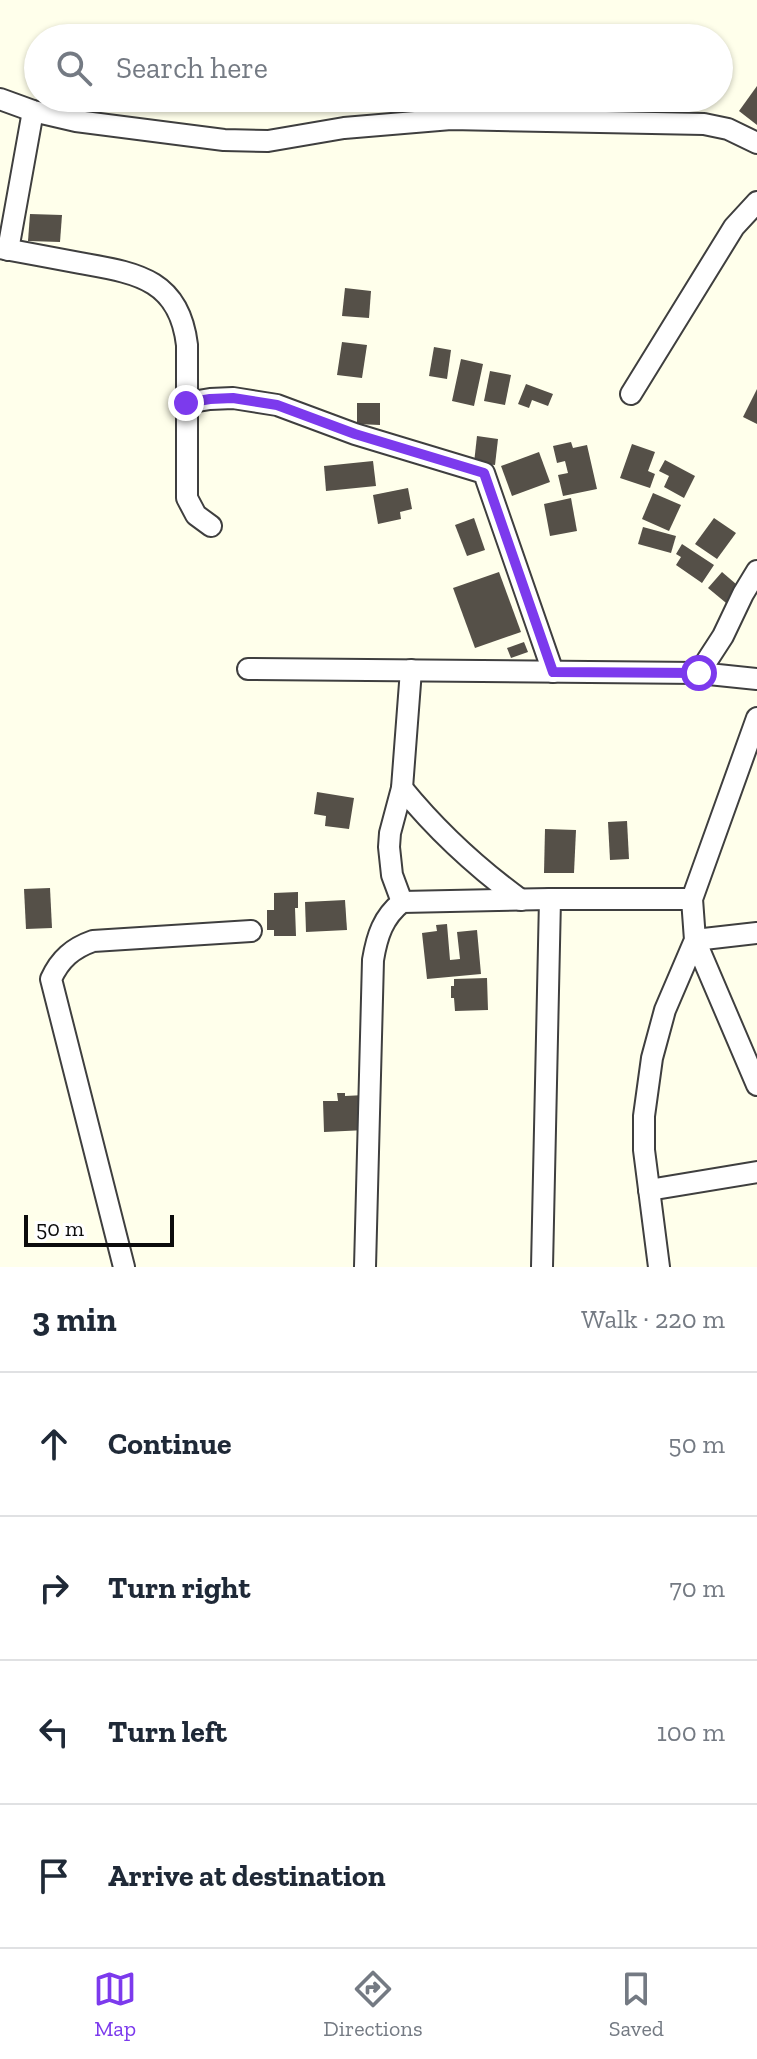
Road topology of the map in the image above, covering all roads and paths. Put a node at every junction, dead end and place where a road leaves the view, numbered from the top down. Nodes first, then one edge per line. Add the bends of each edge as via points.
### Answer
1 (0, 99) edge
2 (24, 108) edge
3 (33, 112) edge
4 (37, 112) edge
5 (757, 143) edge
6 (757, 202) edge
7 (4, 249) edge
8 (631, 394) dead end
9 (186, 403) junction
10 (211, 526) dead end
11 (757, 571) edge
12 (248, 669) dead end
13 (411, 670) junction
14 (553, 672) junction
15 (699, 673) junction
16 (757, 679) edge
17 (757, 718) edge
18 (402, 788) junction
19 (550, 899) junction
20 (692, 899) junction
21 (521, 900) junction
22 (402, 902) junction
23 (251, 931) dead end
24 (757, 933) edge
25 (695, 940) junction
26 (757, 1085) edge
27 (757, 1172) edge
28 (649, 1190) junction
29 (124, 1267) edge
30 (365, 1267) edge
31 (542, 1267) edge
32 (659, 1267) edge

1 - 2 street
3 - 7 street
4 - 5 street via 224,140 268,141 451,119 512,119 704,124
6 - 8 street via 734,227
7 - 9 street via 123,271 155,285 174,305 185,331
9 - 10 street via 187,498 196,515
9 - 14 street via 233,398 277,405 484,473
11 - 15 street
12 - 13 street
13 - 14 street
13 - 18 street
14 - 15 street
15 - 16 street
17 - 20 street
18 - 21 street via 464,855
18 - 22 street via 389,847
19 - 20 street
19 - 21 street
19 - 31 street
20 - 25 street
21 - 22 street
22 - 30 street via 386,918 373,960
23 - 29 street via 93,941 69,953 51,979
24 - 25 street
25 - 26 street
25 - 28 street via 665,1010 652,1058 644,1116
27 - 28 street
28 - 32 street

